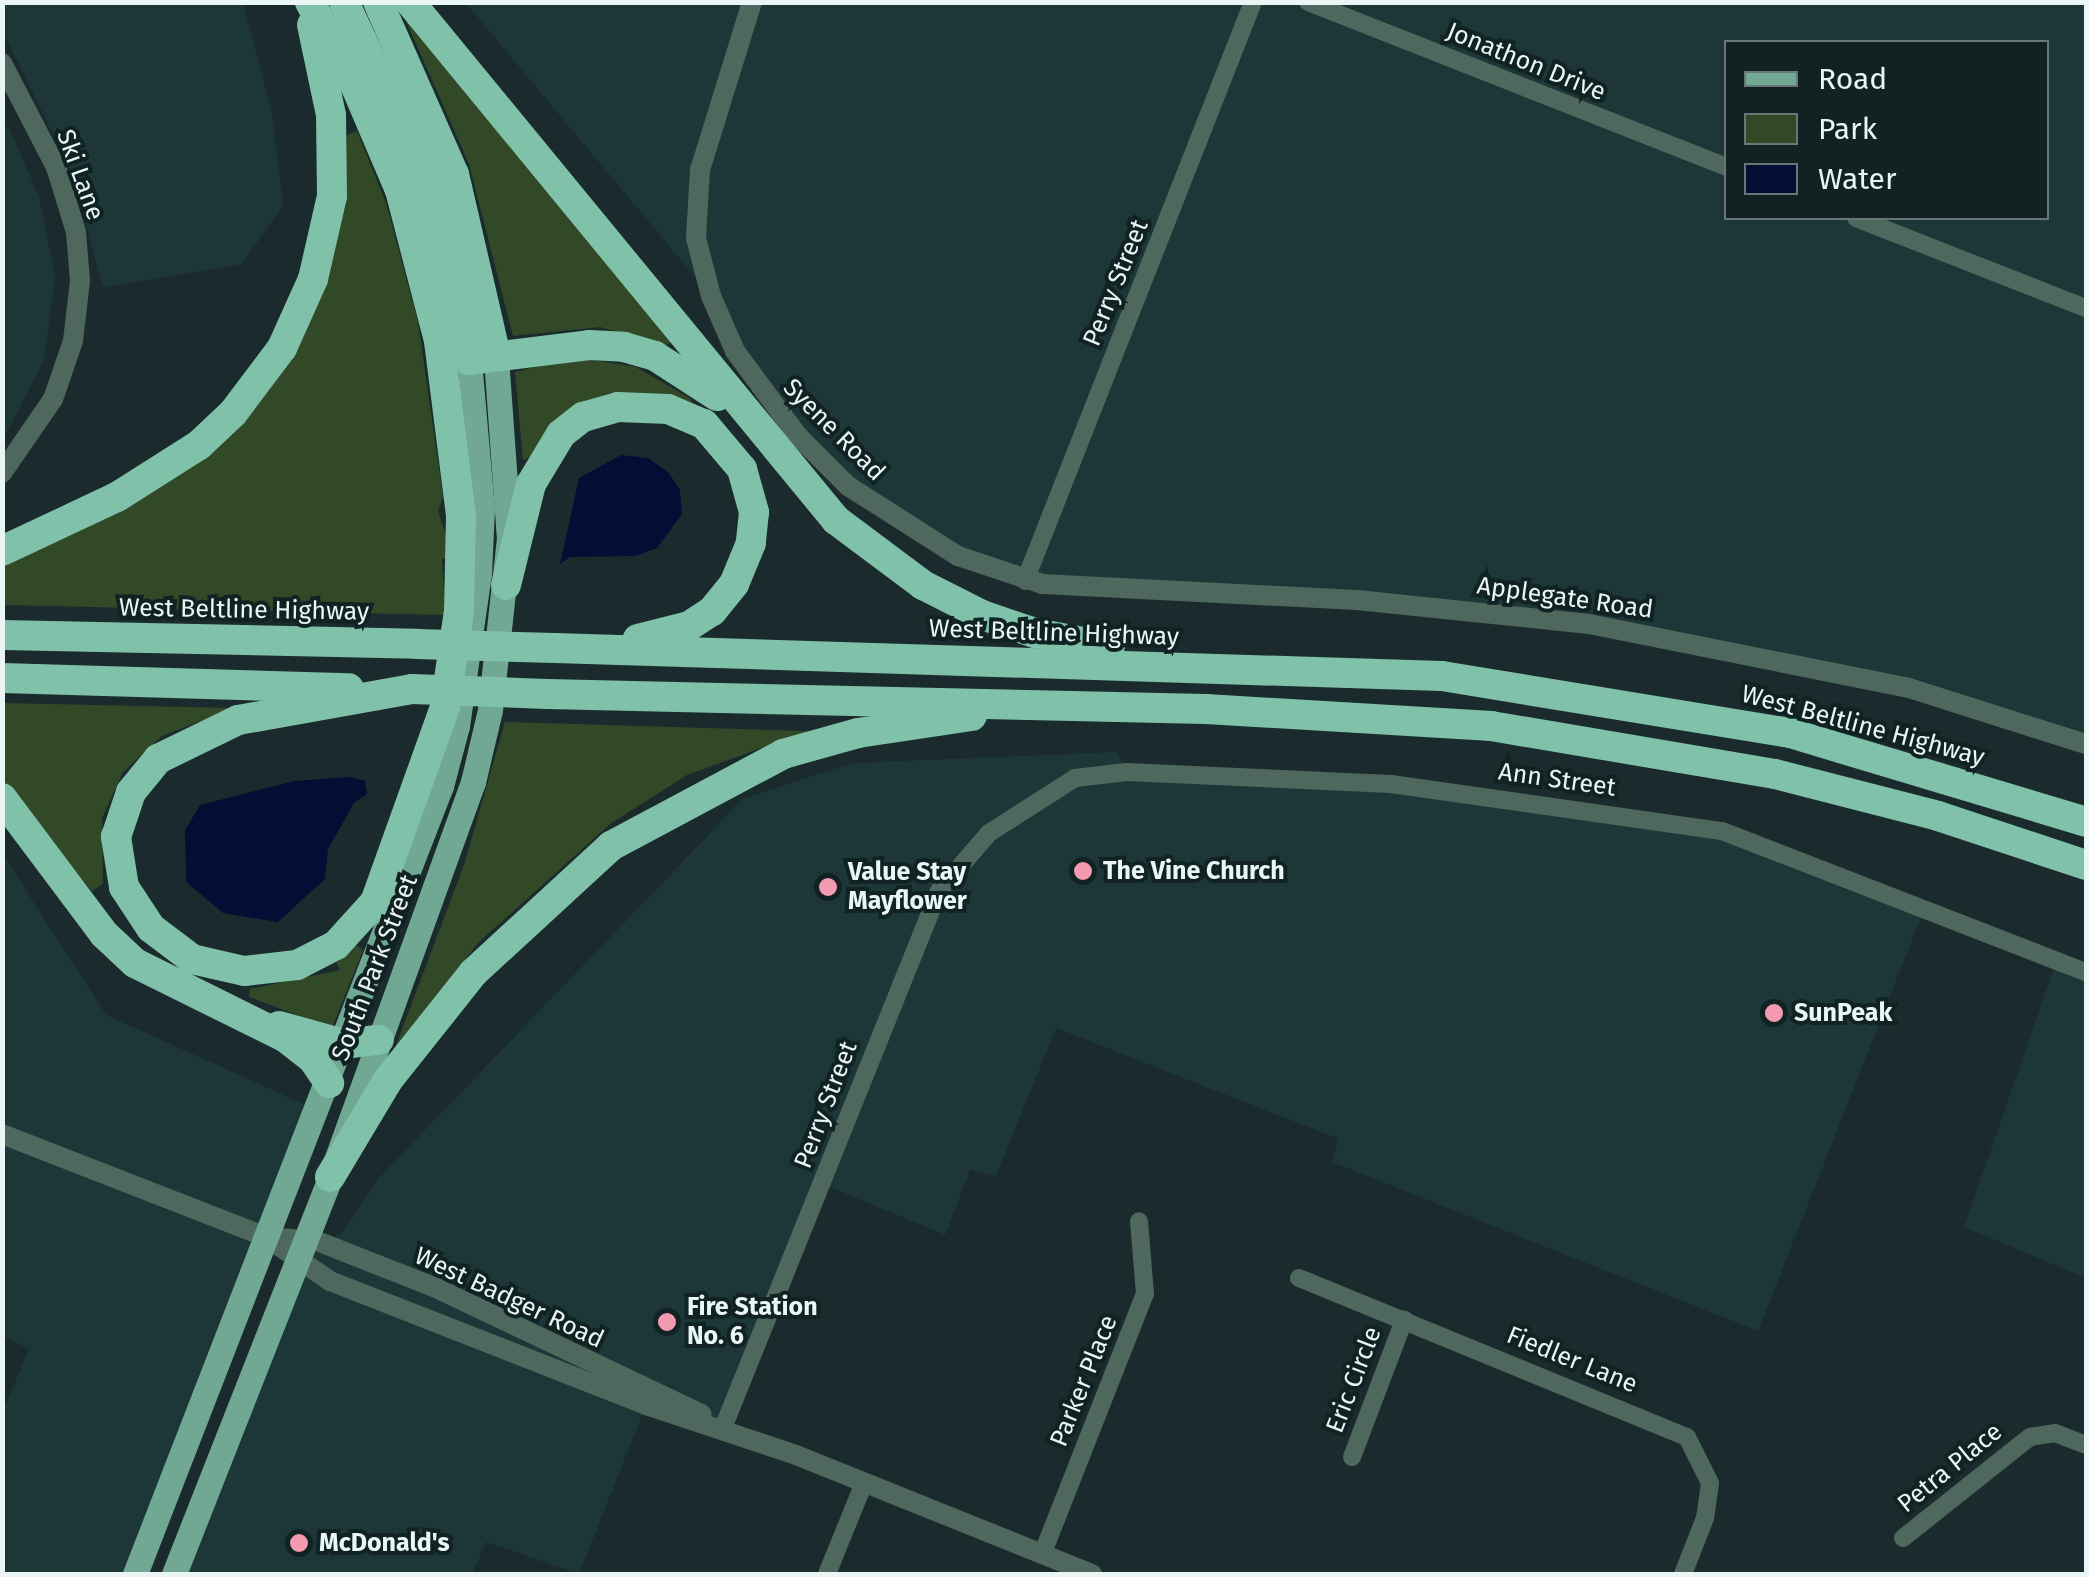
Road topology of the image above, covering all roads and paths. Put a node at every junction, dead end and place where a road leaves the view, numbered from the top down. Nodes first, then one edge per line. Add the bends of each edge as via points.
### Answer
1 (308, 2) edge
2 (344, 2) edge
3 (378, 2) edge
4 (410, 2) edge
5 (752, 2) edge
6 (1253, 2) edge
7 (1308, 2) edge
8 (2, 62) edge
9 (1724, 166) edge
10 (1861, 220) edge
11 (2086, 308) edge
12 (482, 358) junction
13 (758, 429) junction
14 (2, 473) edge
15 (2, 551) edge
16 (1025, 581) junction
17 (506, 585) junction
18 (2, 635) edge
19 (600, 649) junction
20 (1442, 676) junction
21 (2, 678) edge
22 (412, 690) junction
23 (1032, 704) junction
24 (2086, 744) edge
25 (1852, 748) junction
26 (2, 798) edge
27 (2086, 802) edge
28 (1938, 816) junction
29 (1005, 819) joint
30 (2086, 822) edge
31 (2086, 865) edge
32 (2086, 878) edge
33 (2086, 972) edge
34 (247, 1018) junction
35 (379, 1040) junction
36 (344, 1044) junction
37 (328, 1083) junction
38 (2, 1134) edge
39 (330, 1177) junction
40 (1140, 1221) dead end
41 (266, 1237) junction
42 (301, 1250) junction
43 (1298, 1278) dead end
44 (1404, 1320) junction
45 (723, 1428) junction
46 (2086, 1445) edge
47 (1352, 1457) dead end
48 (864, 1483) junction
49 (1903, 1538) dead end
50 (1042, 1554) junction
51 (139, 1573) edge
52 (174, 1574) edge
53 (827, 1574) edge
54 (1092, 1574) edge
55 (1683, 1574) edge

1 - 15 highway via 331,116 332,196 313,279 282,348 233,413 198,445 117,497
1 - 22 highway via 400,190 439,341 461,515 445,707 376,902 336,945 297,965 244,971 192,958 150,928 124,887 116,837 122,810 150,766 238,720
2 - 12 highway via 427,179
3 - 12 highway via 454,174
4 - 13 highway
5 - 16 street, Syene Road via 708,132 696,207 696,238 711,296 735,350 769,405 848,486 958,556
6 - 16 street, Perry Street
7 - 9 street, Jonathon Drive
8 - 14 street, Ski Lane via 56,167 76,232 80,281 73,341 53,399
10 - 11 street
12 - 13 highway via 589,345 640,351 700,383
12 - 17 main road, South Park Street via 508,466
12 - 36 main road, South Park Street via 475,612 457,726
13 - 20 highway via 824,509 868,547 937,593 1004,624 1080,643
16 - 24 street, Applegate Road via 1372,601 1589,624 1909,688
17 - 19 highway via 531,484 561,434 583,417 618,407 668,410 704,424 742,469 752,492 744,565 700,620
17 - 35 main road, South Park Street via 473,782
18 - 19 highway, West Beltline Highway, bridge
19 - 20 highway, West Beltline Highway
20 - 25 highway, West Beltline Highway via 1707,716
21 - 22 highway
22 - 23 highway, bridge
23 - 28 highway via 1491,726 1775,774
23 - 39 highway via 810,744 678,806 611,846 520,924 406,1056
25 - 27 highway
25 - 30 highway, West Beltline Highway
26 - 34 highway via 104,934 134,963
28 - 31 highway
28 - 32 highway
29 - 33 street, Ann Street via 1074,778 1109,772 1391,784 1499,796 1760,841
29 - 45 street, Perry Street via 963,857 939,891
34 - 36 highway
34 - 37 highway via 313,1059
35 - 36 highway
35 - 39 main road, South Park Street
36 - 37 main road, South Park Street
37 - 41 main road, South Park Street
38 - 41 street, West Badger Road
39 - 42 main road, South Park Street
40 - 50 street, Parker Place via 1145,1294
41 - 42 street, West Badger Road
41 - 51 main road, South Park Street
42 - 45 street, West Badger Road via 499,1349
42 - 45 street, West Badger Road via 470,1303
42 - 52 main road, South Park Street
43 - 44 street, Fiedler Lane
44 - 47 street, Eric Circle
44 - 55 street, Fiedler Lane via 1686,1437 1710,1483 1705,1518
45 - 48 street, West Badger Road
46 - 49 street, Petra Place via 2055,1433 2030,1437
48 - 50 street, West Badger Road
48 - 53 street
50 - 54 street, West Badger Road

